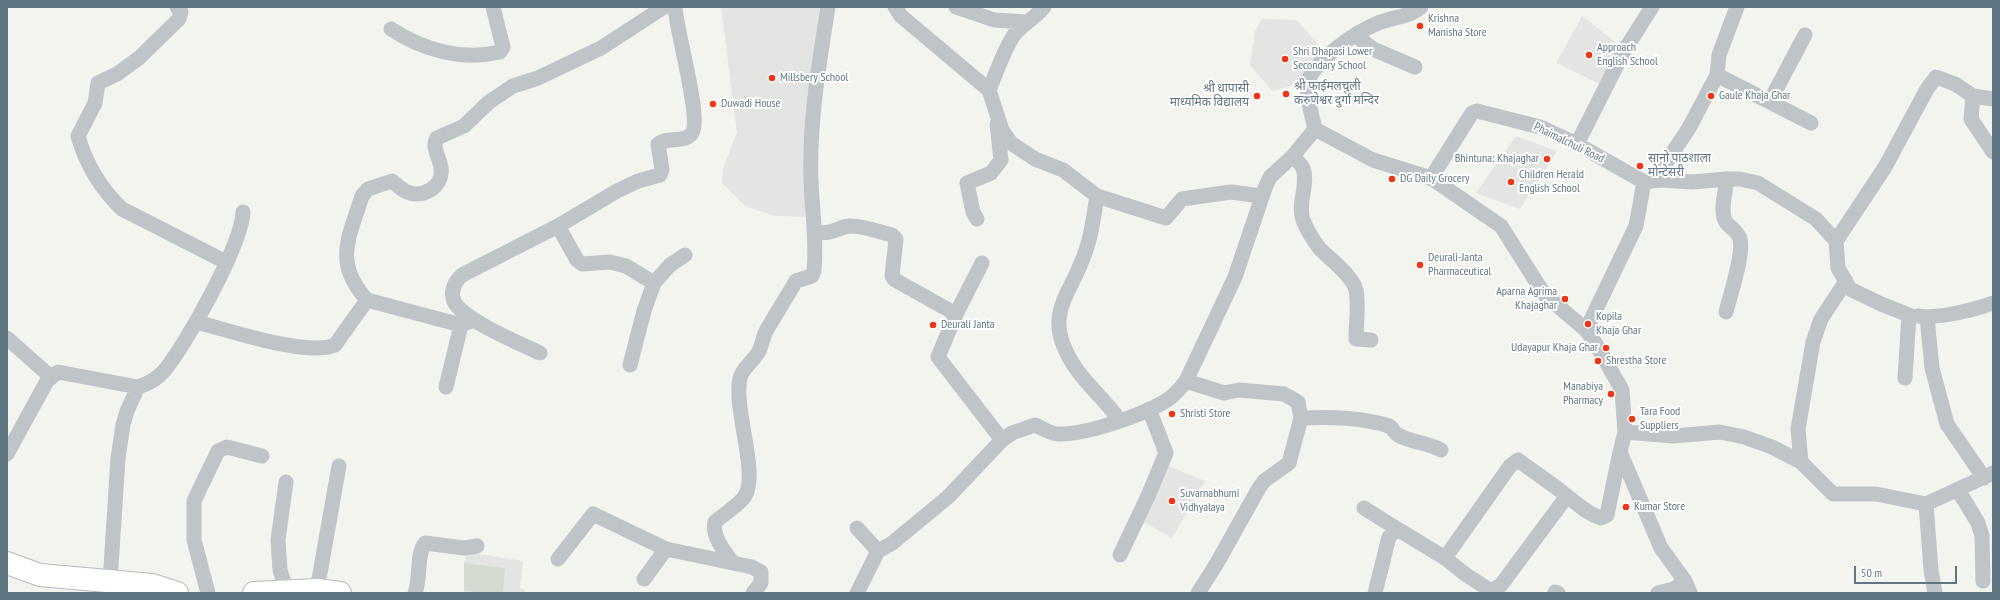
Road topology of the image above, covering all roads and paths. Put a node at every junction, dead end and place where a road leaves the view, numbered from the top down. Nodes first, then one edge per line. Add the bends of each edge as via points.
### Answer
1 (178, 7) edge
2 (493, 7) edge
3 (664, 7) edge
4 (675, 7) edge
5 (828, 7) edge
6 (895, 7) edge
7 (956, 7) edge
8 (1044, 7) edge
9 (1421, 7) edge
10 (1652, 7) edge
11 (1737, 7) edge
12 (1026, 22) junction
13 (391, 29) dead end
14 (1805, 35) dead end
15 (1356, 36) junction
16 (1415, 67) dead end
17 (1717, 75) junction
18 (989, 90) junction
19 (1973, 96) junction
20 (1993, 99) edge
21 (1770, 101) junction
22 (995, 109) junction
23 (1811, 122) dead end
24 (1315, 129) junction
25 (1577, 144) junction
26 (1993, 152) edge
27 (1293, 156) junction
28 (1431, 178) junction
29 (1727, 179) junction
30 (1660, 180) junction
31 (1644, 182) junction
32 (1097, 196) junction
33 (1261, 196) junction
34 (243, 212) dead end
35 (977, 220) dead end
36 (558, 226) junction
37 (815, 231) junction
38 (1836, 241) junction
39 (685, 255) dead end
40 (226, 262) junction
41 (982, 263) dead end
42 (1846, 281) junction
43 (654, 283) junction
44 (367, 300) junction
45 (1993, 303) edge
46 (1726, 312) dead end
47 (956, 314) junction
48 (1909, 315) junction
49 (1927, 316) junction
50 (196, 322) junction
51 (468, 322) junction
52 (1586, 330) junction
53 (7, 338) edge
54 (1371, 340) dead end
55 (540, 353) dead end
56 (630, 365) dead end
57 (52, 376) junction
58 (1905, 378) dead end
59 (1186, 381) junction
60 (138, 387) junction
61 (446, 387) dead end
62 (1149, 409) junction
63 (1301, 418) junction
64 (1120, 421) junction
65 (1625, 432) junction
66 (1002, 440) junction
67 (1441, 450) dead end
68 (1620, 452) junction
69 (7, 454) edge
70 (262, 456) dead end
71 (1801, 462) junction
72 (339, 466) dead end
73 (1989, 475) edge
74 (286, 482) dead end
75 (1958, 490) junction
76 (1567, 496) junction
77 (1926, 504) junction
78 (1364, 508) dead end
79 (856, 528) dead end
80 (1399, 530) junction
81 (477, 546) dead end
82 (666, 549) junction
83 (878, 551) junction
84 (1120, 555) dead end
85 (1445, 558) junction
86 (558, 559) dead end
87 (7, 563) edge
88 (733, 563) junction
89 (644, 579) dead end
90 (1983, 581) dead end
91 (100, 585) edge
92 (1680, 589) edge
93 (317, 590) junction
94 (287, 591) junction
95 (176, 593) edge
96 (208, 593) edge
97 (254, 593) edge
98 (340, 593) edge
99 (415, 593) edge
100 (753, 593) edge
101 (857, 593) edge
102 (1198, 593) edge
103 (1375, 593) edge
104 (1658, 593) edge
105 (1935, 593) edge

1 - 40 street via 181,12 179,19 149,50 117,74 98,83 95,103 78,136 90,166 108,196 122,209
2 - 13 street via 503,47 500,52 488,55 464,55 423,47
3 - 44 street via 601,48 538,78 513,86 489,102 464,126 438,138 435,148 442,168 440,179 429,192 406,192 392,181 368,189 362,196 345,251 352,276 359,291
4 - 36 street via 692,101 692,134 658,144 662,170 660,175 638,181 617,191
5 - 37 street via 814,97 811,180
6 - 18 street via 901,16
7 - 12 street via 994,20
8 - 12 street
9 - 15 street via 1416,12 1376,24
10 - 25 street via 1624,51
11 - 17 street via 1719,55
12 - 18 street via 1013,36
14 - 21 street
15 - 16 street via 1372,49
15 - 24 street via 1332,51 1317,66 1308,82
17 - 21 street
17 - 30 street via 1689,128 1661,170
18 - 22 street
19 - 20 street
19 - 26 street via 1971,119
19 - 38 street via 1955,84 1936,77 1885,167
21 - 23 street
22 - 32 street via 1002,130 1011,143 1035,159 1063,170
22 - 35 street via 1001,160 991,173 967,183
24 - 27 street
24 - 28 street via 1373,160
25 - 28 street, Phaimalchuli Road via 1540,127 1472,113
25 - 31 street, Phaimalchuli Road
27 - 33 street via 1270,178
27 - 54 street via 1303,167 1304,172 1302,218 1319,248 1356,289 1356,339
28 - 52 street via 1501,226 1544,294
29 - 30 street via 1692,182
29 - 38 street via 1740,179 1758,184 1816,219
29 - 46 street via 1724,213 1726,222 1734,228 1740,239 1739,258
30 - 31 street
31 - 52 street via 1636,226
32 - 33 street via 1166,218 1182,199 1231,192
32 - 64 street via 1086,250 1058,317 1061,340 1073,364
33 - 59 street via 1236,276
34 - 40 street via 243,223
36 - 43 street via 577,260 582,264 610,262 626,266
36 - 51 street via 462,274 456,281 453,295 457,307
37 - 47 street via 828,233 848,226 892,236 896,239 892,276 895,280
37 - 88 street via 816,253 812,276 796,281 766,332 759,352 740,377 743,432 750,474 748,488 744,498 715,522 714,526 719,544
38 - 42 street via 1838,268
39 - 43 street via 670,265
40 - 50 street
41 - 47 street
42 - 48 street via 1850,289
42 - 71 street via 1821,319 1813,342 1798,428
43 - 56 street
44 - 50 street via 335,345 328,348 289,346
44 - 51 street
45 - 49 street
47 - 66 street via 938,357
48 - 49 street
48 - 58 street
49 - 73 street via 1932,368 1947,424
50 - 60 street via 164,371 149,384
51 - 55 street
51 - 61 street
52 - 65 street via 1622,390
53 - 57 street
57 - 60 street via 58,372
57 - 69 street
59 - 62 street via 1164,402
59 - 63 street via 1224,393 1239,390 1284,394 1298,402
60 - 91 street via 127,411 119,452
62 - 64 street
62 - 84 street via 1166,453
63 - 67 street via 1365,420 1391,427 1397,434
63 - 102 street via 1289,463 1264,481 1259,488
64 - 66 street via 1079,434 1056,434 1035,425 1012,433
65 - 68 street
65 - 71 street via 1673,436 1720,432 1772,447
66 - 83 street via 948,497 891,544
68 - 76 street via 1607,514 1601,518 1592,515
68 - 92 street
70 - 96 street via 227,447 218,451 194,501 194,540
71 - 77 street via 1833,494 1876,494
72 - 93 street
73 - 75 street
74 - 94 street via 278,540 280,570
75 - 77 street
75 - 90 street via 1978,523 1982,536
76 - 85 street via 1502,585 1491,591
76 - 85 street via 1518,460 1510,466
77 - 105 street
78 - 80 street
79 - 83 street
80 - 85 street
80 - 103 street via 1389,537
81 - 99 street via 464,548 425,543 420,549 419,583
82 - 86 street via 594,514
82 - 88 street
82 - 89 street
83 - 101 street
87 - 91 street via 40,575
88 - 100 street via 752,567 761,572 761,583
91 - 95 street via 152,585
92 - 104 street
93 - 94 street
93 - 98 street
94 - 97 street

